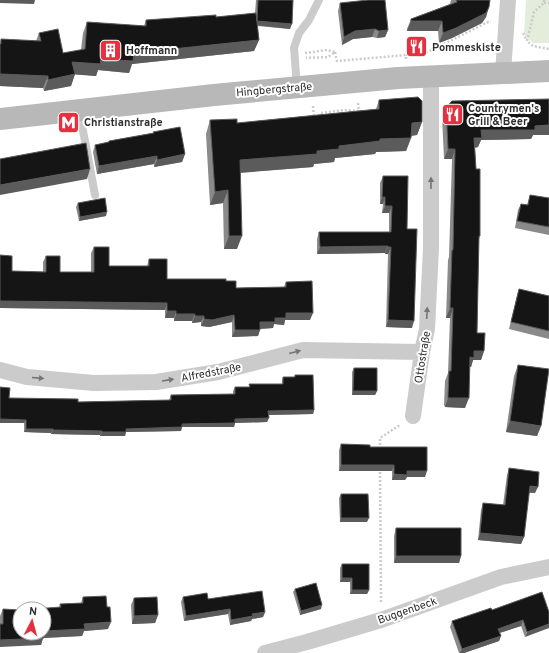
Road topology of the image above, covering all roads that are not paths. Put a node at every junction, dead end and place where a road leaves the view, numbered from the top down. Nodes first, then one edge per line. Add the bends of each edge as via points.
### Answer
1 (319, 0) edge
2 (508, 0) edge
3 (549, 71) edge
4 (503, 73) junction
5 (431, 76) junction
6 (297, 87) junction
7 (79, 110) junction
8 (0, 119) edge
9 (95, 195) dead end
10 (422, 352) junction
11 (0, 370) edge
12 (413, 416) road end
13 (549, 567) edge
14 (265, 653) edge

1 - 6 lane via 299,33 294,48
2 - 4 street
3 - 4 street, Hingbergstraße
4 - 5 street, Hingbergstraße
5 - 6 street, Hingbergstraße
10 -> 5 street, Ottostraße via 426,329 430,248
6 - 7 street, Hingbergstraße
7 - 8 street, Hingbergstraße
7 - 9 lane
11 -> 10 street, Alfredstraße via 27,377 94,382 156,382 218,372 303,350
10 - 12 street, Ottostraße
13 - 14 street, Buggenbeck via 500,577 381,620

